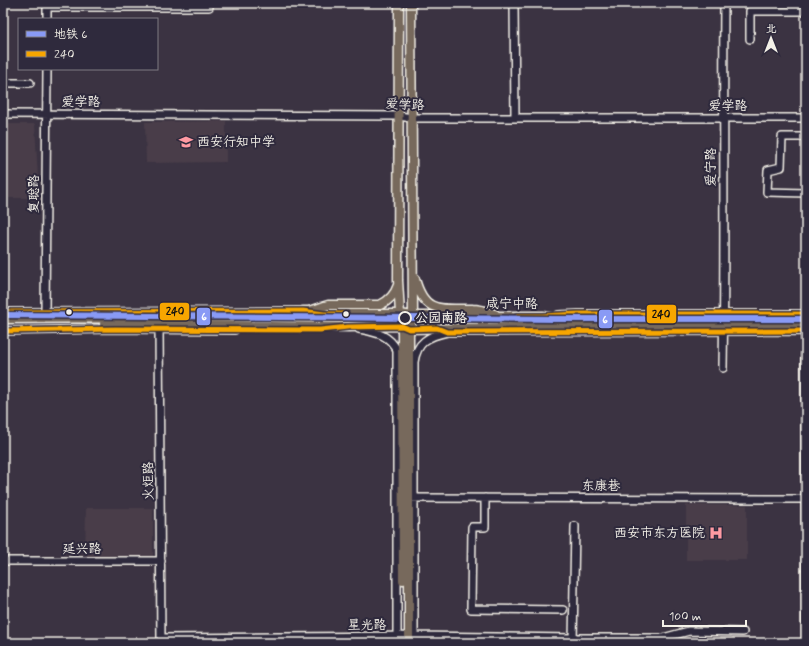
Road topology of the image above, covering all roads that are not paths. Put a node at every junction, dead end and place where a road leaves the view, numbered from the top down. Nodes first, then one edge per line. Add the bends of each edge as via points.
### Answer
1 (209, 3) edge
2 (399, 3) edge
3 (411, 3) edge
4 (514, 3) edge
5 (724, 3) edge
6 (47, 5) edge
7 (806, 11) edge
8 (47, 18) edge
9 (750, 40) dead end
10 (47, 70) edge
11 (3, 83) edge
12 (30, 83) dead end
13 (3, 114) edge
14 (47, 114) junction
15 (399, 116) junction
16 (412, 118) junction
17 (515, 118) junction
18 (723, 118) junction
19 (806, 118) edge
20 (806, 137) edge
21 (806, 193) edge
22 (412, 269) junction
23 (398, 280) junction
24 (302, 311) junction
25 (3, 312) edge
26 (324, 314) junction
27 (400, 314) junction
28 (45, 315) junction
29 (412, 316) junction
30 (505, 316) junction
31 (3, 319) edge
32 (724, 322) junction
33 (805, 323) edge
34 (3, 324) edge
35 (159, 324) junction
36 (348, 327) junction
37 (406, 327) junction
38 (436, 328) junction
39 (3, 330) edge
40 (447, 332) junction
41 (723, 368) dead end
42 (406, 498) junction
43 (485, 498) junction
44 (805, 499) edge
45 (575, 526) dead end
46 (3, 561) edge
47 (161, 561) junction
48 (563, 610) dead end
49 (743, 632) dead end
50 (161, 640) edge
51 (406, 640) edge
52 (663, 640) edge
53 (573, 641) edge
54 (806, 643) edge

1 - 6 street via 210,7
2 - 15 main road
3 - 16 main road
4 - 17 street
5 - 18 street, 爱宁路
6 - 8 street
7 - 9 street via 750,11
10 - 14 street, 复聪路
11 - 12 street
13 - 14 street, 爱学路
14 - 15 street, 爱学路
14 - 28 street, 复聪路
15 - 16 street, 爱学路
15 - 23 main road
16 - 17 street, 爱学路
16 - 22 main road
17 - 18 street, 爱学路
18 - 19 street, 爱学路
18 - 32 street, 爱宁路
20 - 21 street via 782,137 781,167 768,170 768,192
22 - 29 main road
22 - 30 main road via 421,294 432,306 441,309 480,310
23 - 24 main road via 395,292 389,300 380,305 328,305
23 - 27 main road
24 - 26 street
24 - 28 street
25 - 28 street
26 - 27 main road, 咸宁中路
26 - 35 main road, 咸宁中路
27 - 29 main road, 咸宁中路
27 - 37 main road
28 - 31 main road, 咸宁中路
28 - 35 main road, 咸宁中路
29 - 30 main road, 咸宁中路
29 - 37 main road
30 - 32 main road, 咸宁中路 via 543,316 575,320
32 - 33 main road, 咸宁中路
32 - 33 street
32 - 38 main road, 咸宁中路
32 - 40 street
32 - 41 street, 爱宁路
33 - 44 street
34 - 35 main road, 咸宁中路
35 - 36 main road, 咸宁中路
35 - 39 street via 115,329
35 - 47 street, 火炬路
36 - 37 main road, 咸宁中路
36 - 42 street via 383,335 392,342 397,351
37 - 38 main road, 咸宁中路
37 - 42 main road
38 - 40 street
40 - 42 street via 424,342 415,356
42 - 43 street, 东康巷
42 - 51 main road
42 - 51 street
43 - 44 street, 东康巷
43 - 48 street via 485,527 472,526 471,610
44 - 54 street
45 - 53 street
46 - 47 street, 延兴路
47 - 50 street, 火炬路
49 - 52 street, 星光路 via 689,631
50 - 51 street, 星光路
51 - 53 street, 星光路
52 - 53 street, 星光路

